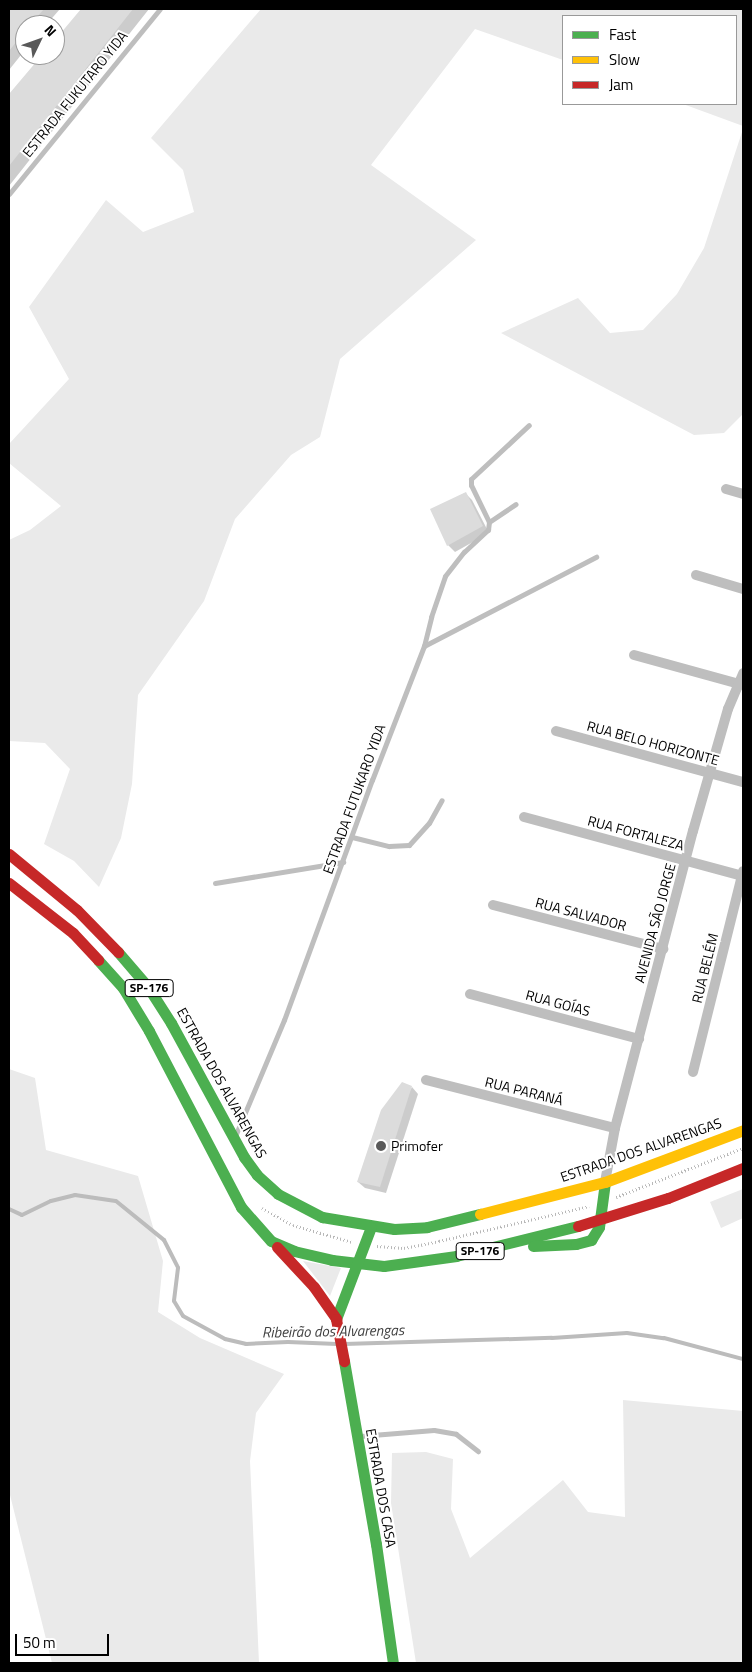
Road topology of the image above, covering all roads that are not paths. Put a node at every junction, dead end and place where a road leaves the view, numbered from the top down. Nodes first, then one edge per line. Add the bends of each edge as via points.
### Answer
1 (160, 9) edge
2 (9, 194) edge
3 (529, 425) dead end
4 (726, 489) dead end
5 (743, 494) edge
6 (516, 504) dead end
7 (489, 522) junction
8 (596, 557) dead end
9 (696, 575) dead end
10 (743, 589) edge
11 (424, 646) junction
12 (634, 655) dead end
13 (743, 673) edge
14 (741, 684) edge
15 (556, 731) dead end
16 (710, 773) junction
17 (743, 782) edge
18 (442, 800) dead end
19 (524, 818) dead end
20 (352, 837) junction
21 (9, 854) edge
22 (686, 861) junction
23 (342, 862) junction
24 (743, 874) edge
25 (9, 883) edge
26 (215, 883) dead end
27 (493, 905) dead end
28 (663, 949) junction
29 (470, 994) dead end
30 (639, 1038) junction
31 (693, 1072) dead end
32 (426, 1080) dead end
33 (614, 1128) junction
34 (743, 1130) edge
35 (234, 1139) junction
36 (743, 1168) edge
37 (605, 1182) junction
38 (601, 1218) junction
39 (371, 1226) junction
40 (272, 1241) junction
41 (500, 1247) junction
42 (356, 1264) junction
43 (384, 1266) junction
44 (343, 1296) junction
45 (336, 1319) junction
46 (357, 1437) junction
47 (478, 1451) dead end
48 (393, 1663) edge

1 - 2 lane, ESTRADA FUKUTARO YIDA
3 - 7 lane via 471,479
4 - 5 street
6 - 7 lane
7 - 11 lane, ESTRADA FUTUKARO YIDA via 488,530 464,552 445,576
8 - 11 lane
9 - 10 street
11 - 20 lane, ESTRADA FUTUKARO YIDA
12 - 14 street
13 - 14 street, AVENIDA SÃO JORGE
14 - 16 street, AVENIDA SÃO JORGE
15 - 16 street, RUA BELO HORIZONTE
16 - 17 street, RUA BELO HORIZONTE
16 - 22 street, AVENIDA SÃO JORGE
18 - 20 lane via 409,845 389,846
19 - 22 street, RUA FORTALEZA
20 - 23 lane, ESTRADA FUTUKARO YIDA
21 - 35 main road, ESTRADA DOS ALVARENGAS / SP-176 via 96,928 148,987
22 - 24 street, RUA FORTALEZA
22 - 28 street, AVENIDA SÃO JORGE
23 - 26 lane
23 - 35 lane, ESTRADA FUTUKARO YIDA via 284,1020
24 - 31 street, RUA BELÉM
25 - 40 main road, SP-176 via 78,939 123,988 149,1031 235,1198
27 - 28 street, RUA SALVADOR
28 - 30 street, AVENIDA SÃO JORGE
29 - 30 street, RUA GOÍAS
30 - 33 street, AVENIDA SÃO JORGE
32 - 33 street, RUA PARANÁ
33 - 37 street, AVENIDA SÃO JORGE
34 - 37 main road, ESTRADA DOS ALVARENGAS / SP-176
35 - 39 main road, ESTRADA DOS ALVARENGAS / SP-176 via 258,1175 287,1200 327,1218
36 - 38 main road, SP-176 via 668,1198
37 - 38 main road
37 - 39 main road, ESTRADA DOS ALVARENGAS / SP-176 via 427,1227 394,1229
38 - 41 main road, SP-176
38 - 41 main road via 597,1233 587,1242
39 - 42 main road
40 - 42 main road, SP-176 via 302,1253
40 - 45 main road via 314,1286
41 - 43 main road, SP-176
42 - 43 main road, SP-176
42 - 44 main road
43 - 44 main road via 364,1277
44 - 45 main road
45 - 46 main road, ESTRADA DOS CASA
46 - 47 lane via 434,1430 456,1434
46 - 48 main road, ESTRADA DOS CASA

